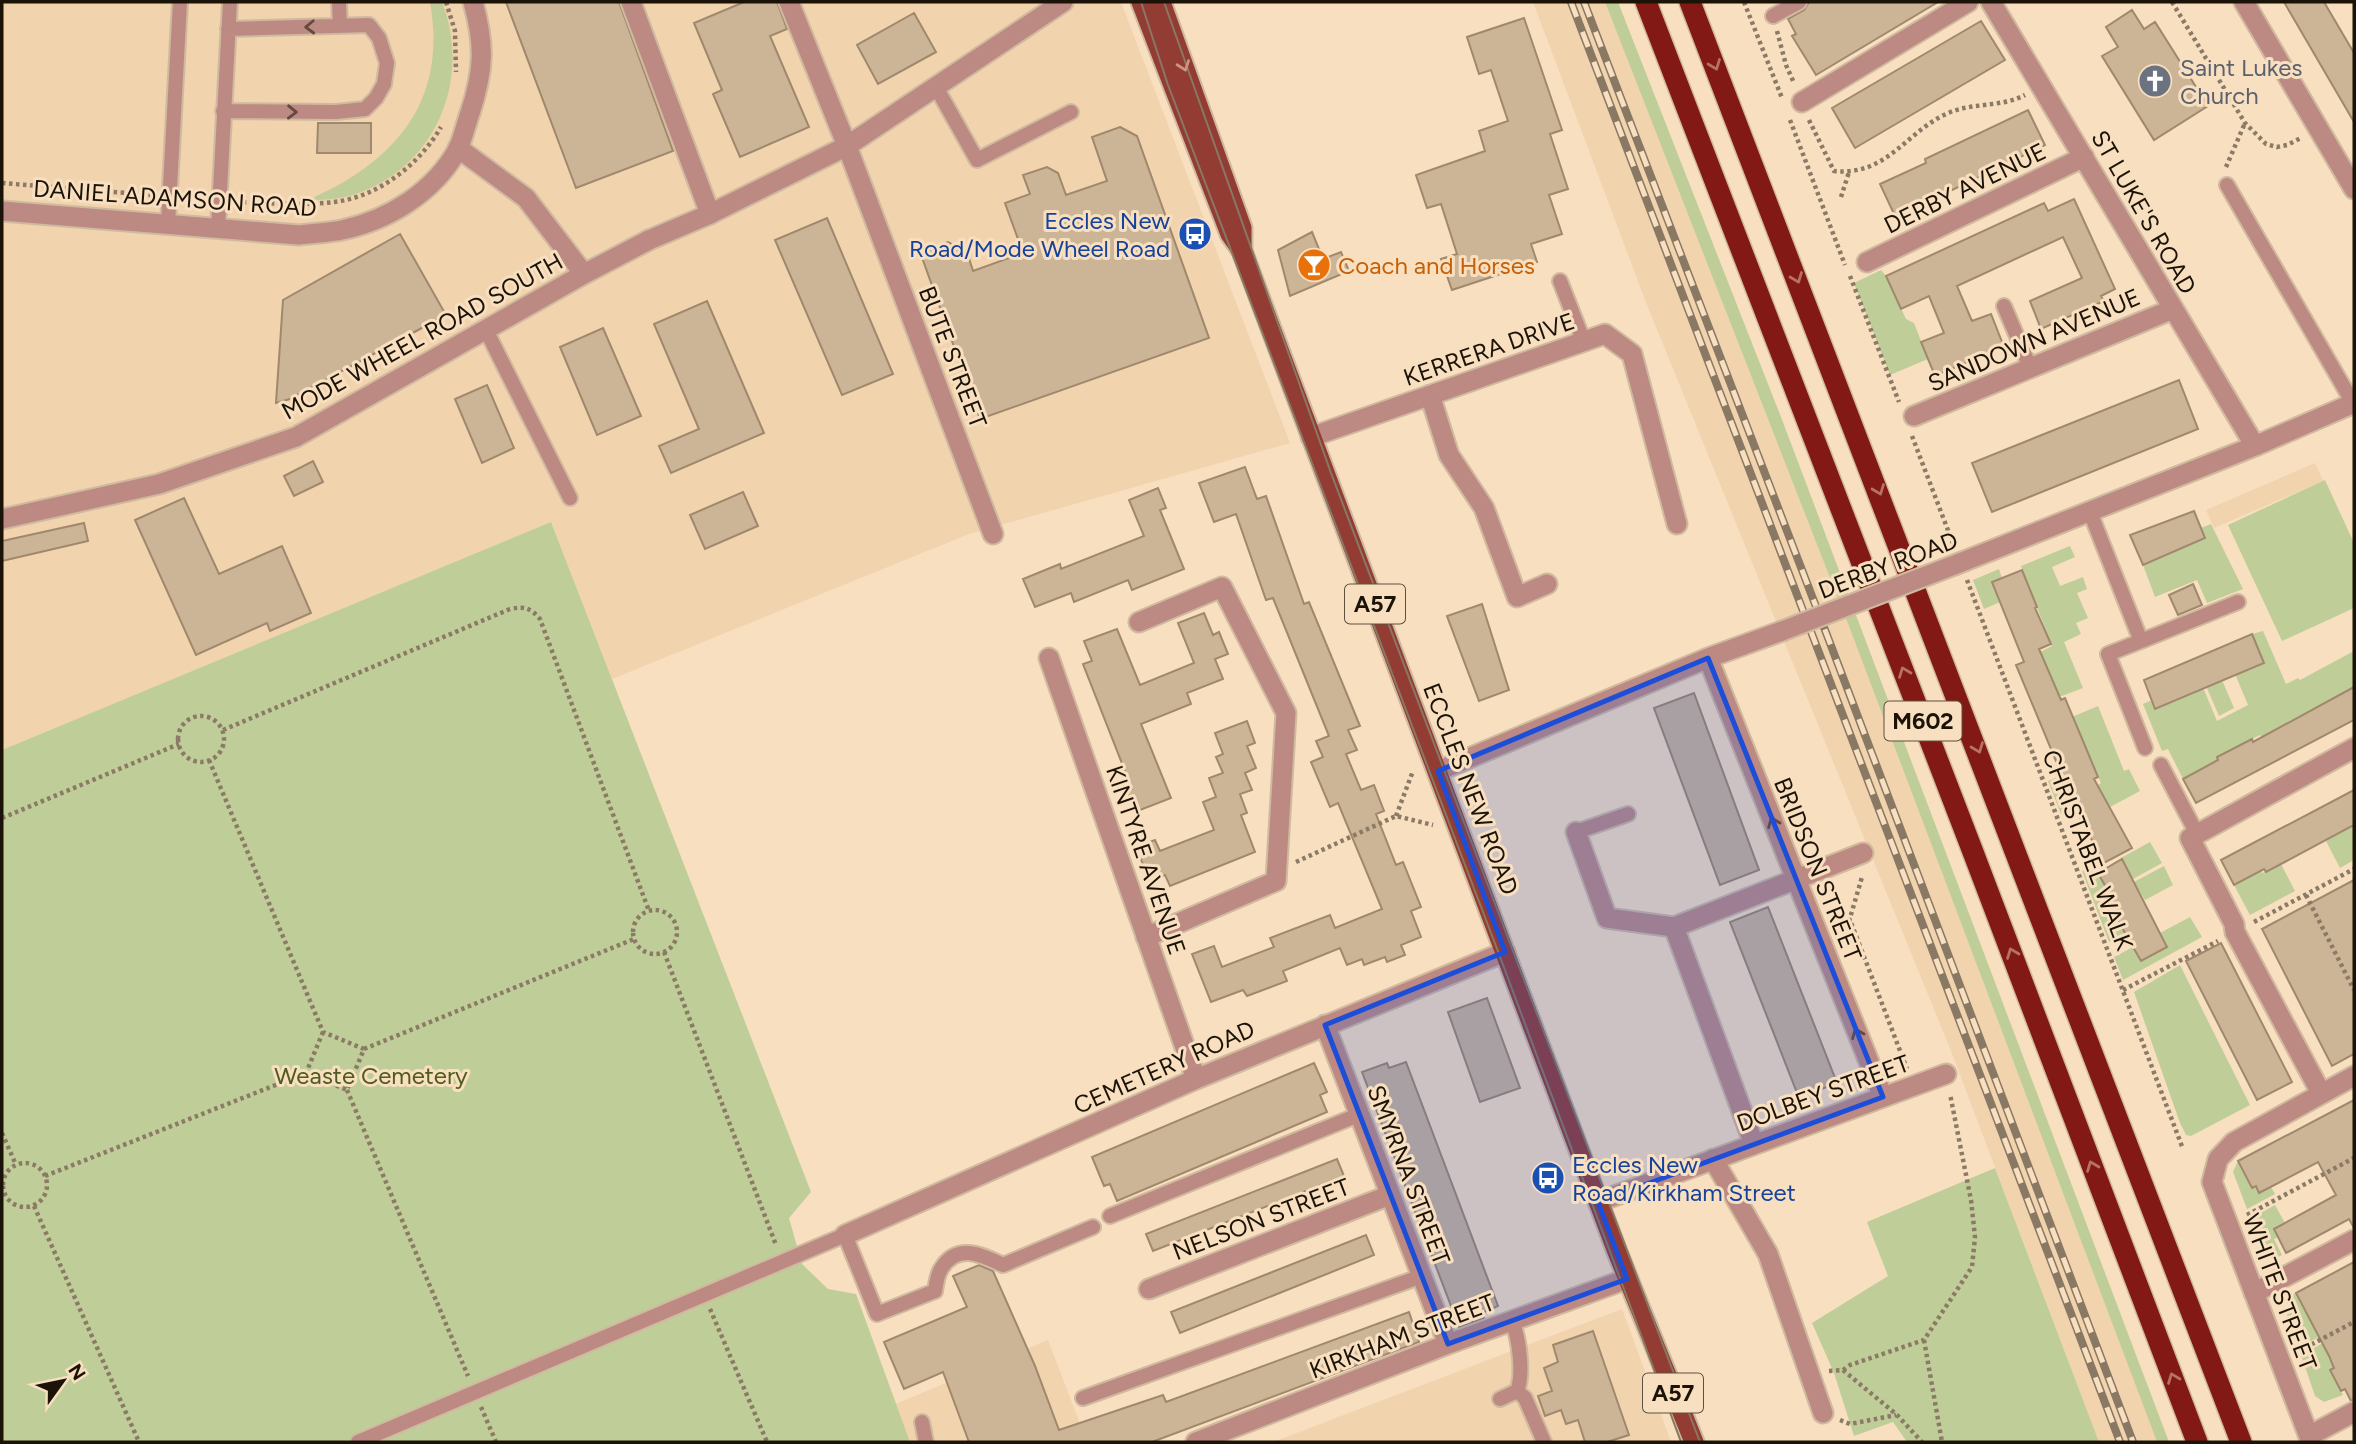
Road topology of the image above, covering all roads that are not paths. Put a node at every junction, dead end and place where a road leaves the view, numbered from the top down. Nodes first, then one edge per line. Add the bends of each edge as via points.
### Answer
1 (180, 2) edge
2 (230, 2) edge
3 (339, 2) edge
4 (473, 2) edge
5 (631, 2) edge
6 (789, 2) edge
7 (1063, 2) edge
8 (1141, 2) edge
9 (1161, 2) edge
10 (1646, 2) edge
11 (1690, 2) edge
12 (1799, 2) edge
13 (1968, 2) edge
14 (1991, 2) edge
15 (2244, 2) edge
16 (1773, 16) dead end
17 (340, 26) junction
18 (228, 29) junction
19 (936, 87) junction
20 (1796, 110) road end
21 (223, 111) junction
22 (1072, 112) dead end
23 (847, 146) junction
24 (458, 148) junction
25 (2084, 157) junction
26 (2227, 186) road end
27 (2354, 189) edge
28 (2, 211) edge
29 (710, 214) junction
30 (168, 224) junction
31 (218, 228) junction
32 (1242, 251) junction
33 (1867, 262) dead end
34 (584, 274) junction
35 (1560, 281) dead end
36 (2004, 306) dead end
37 (2173, 309) junction
38 (486, 330) junction
39 (1584, 342) junction
40 (2030, 367) junction
41 (1430, 395) junction
42 (2354, 403) edge
43 (1909, 418) road end
44 (1311, 437) junction
45 (2255, 446) junction
46 (570, 498) dead end
47 (2090, 512) junction
48 (2, 519) edge
49 (1677, 524) dead end
50 (993, 534) dead end
51 (1547, 584) dead end
52 (2238, 602) dead end
53 (1139, 622) dead end
54 (2141, 641) junction
55 (1049, 658) dead end
56 (1708, 658) junction
57 (2145, 748) dead end
58 (2354, 748) edge
59 (2161, 765) dead end
60 (1438, 771) junction
61 (1628, 814) dead end
62 (1576, 832) joint
63 (2197, 834) junction
64 (1863, 853) road end
65 (1796, 879) junction
66 (1674, 928) junction
67 (1146, 937) junction
68 (1505, 952) junction
69 (1325, 1025) junction
70 (1946, 1074) road end
71 (2354, 1076) edge
72 (1196, 1079) junction
73 (2320, 1093) junction
74 (1883, 1097) junction
75 (1358, 1115) junction
76 (1754, 1144) junction
77 (1713, 1159) junction
78 (1390, 1195) junction
79 (1598, 1202) junction
80 (1110, 1216) dead end
81 (1093, 1227) dead end
82 (845, 1235) junction
83 (2354, 1240) edge
84 (1422, 1276) junction
85 (1627, 1279) junction
86 (1149, 1289) dead end
87 (2254, 1293) junction
88 (1512, 1321) junction
89 (1448, 1344) junction
90 (1653, 1344) junction
91 (1517, 1391) junction
92 (1083, 1398) dead end
93 (1500, 1399) dead end
94 (2354, 1412) edge
95 (1823, 1413) road end
96 (922, 1422) dead end
97 (2310, 1439) edge
98 (358, 1442) edge
99 (926, 1442) edge
100 (1196, 1442) edge
101 (1544, 1442) edge
102 (1685, 1442) edge
103 (1694, 1442) edge
104 (2197, 1442) edge
105 (2241, 1442) edge

1 - 30 lane
2 - 18 lane
3 - 17 lane
4 - 24 street, DANIEL ADAMSON ROAD via 482,40 480,82
5 - 29 street
6 - 23 street, BUTE STREET
7 - 19 street, MODE WHEEL ROAD SOUTH
8 - 32 main road, ECCLES NEW ROAD / A57 via 1230,234
9 -> 32 main road, ECCLES NEW ROAD via 1242,228
104 -> 10 highway, M602
11 -> 105 highway, M602
12 - 16 lane
13 - 20 street
14 - 25 street, ST LUKE'S ROAD
15 - 27 street
17 -> 18 lane
21 -> 17 lane via 365,108 384,84 387,63 369,25
18 - 21 lane
19 - 22 lane via 977,160
19 - 23 street, MODE WHEEL ROAD SOUTH
21 - 31 lane
23 - 29 street, MODE WHEEL ROAD SOUTH
23 - 50 street, BUTE STREET
24 - 31 street, DANIEL ADAMSON ROAD via 418,195 390,213 341,230 299,235
24 - 34 street, MODE WHEEL ROAD SOUTH via 526,198
25 - 33 street, DERBY AVENUE
25 - 37 street, ST LUKE'S ROAD
26 - 42 lane
28 - 30 street, DANIEL ADAMSON ROAD
29 - 34 street, MODE WHEEL ROAD SOUTH
30 - 31 street, DANIEL ADAMSON ROAD
32 - 44 main road, ECCLES NEW ROAD / A57
34 - 38 street, MODE WHEEL ROAD SOUTH
35 - 39 lane
36 - 40 lane
37 - 40 street, SANDOWN AVENUE
37 - 45 street, ST LUKE'S ROAD
38 - 46 lane
38 - 48 street, MODE WHEEL ROAD SOUTH via 296,437 159,484
39 - 41 street, KERRERA DRIVE
39 - 49 street, KERRERA DRIVE via 1605,334 1632,354
40 - 43 street, SANDOWN AVENUE
41 - 44 street, KERRERA DRIVE
41 - 51 street via 1449,455 1484,509 1517,597
42 - 45 street, DERBY ROAD
44 - 60 main road, ECCLES NEW ROAD / A57
45 - 47 street, DERBY ROAD
47 - 54 lane
47 - 56 street, DERBY ROAD, bridge
52 - 54 lane
53 - 67 street via 1222,587 1286,713 1276,881
54 - 57 lane via 2108,654
55 - 67 street, KINTYRE AVENUE
56 - 60 street, DERBY ROAD
65 -> 56 street, BRIDSON STREET
58 - 63 street
59 - 63 lane
60 - 68 main road, ECCLES NEW ROAD / A57
61 - 62 lane
62 - 66 street via 1607,918
63 - 73 street via 2190,838
64 - 65 street
65 - 66 street
74 -> 65 street, BRIDSON STREET
66 - 76 street
67 - 72 street, KINTYRE AVENUE
68 - 69 street, CEMETERY ROAD
68 - 79 main road, ECCLES NEW ROAD / A57
69 - 72 street, CEMETERY ROAD
69 - 75 street, SMYRNA STREET
70 - 74 street, DOLBEY STREET
71 - 73 street
72 - 82 street, CEMETERY ROAD
73 - 87 street, WHITE STREET via 2234,1142 2218,1159 2212,1182
74 - 76 street, DOLBEY STREET
75 - 78 street, SMYRNA STREET
75 - 80 lane
76 - 77 street, DOLBEY STREET
77 - 79 street, DOLBEY STREET
77 - 95 street via 1768,1254
78 - 84 street, SMYRNA STREET
78 - 86 street, NELSON STREET
79 - 85 main road, ECCLES NEW ROAD / A57
81 - 82 lane via 1003,1265 966,1252 941,1269 935,1291 877,1314
82 - 98 lane
83 - 87 street
84 - 89 street, SMYRNA STREET
84 - 92 lane
85 - 88 street, KIRKHAM STREET
85 - 90 main road, ECCLES NEW ROAD / A57
87 - 97 street, WHITE STREET
88 - 89 street, KIRKHAM STREET
88 - 91 lane via 1518,1335 1521,1382
89 - 100 street, KIRKHAM STREET
90 - 102 main road, ECCLES NEW ROAD / A57
90 - 103 main road, ECCLES NEW ROAD / A57
91 - 93 lane
91 - 101 lane via 1525,1398
94 - 97 street
96 - 99 lane

